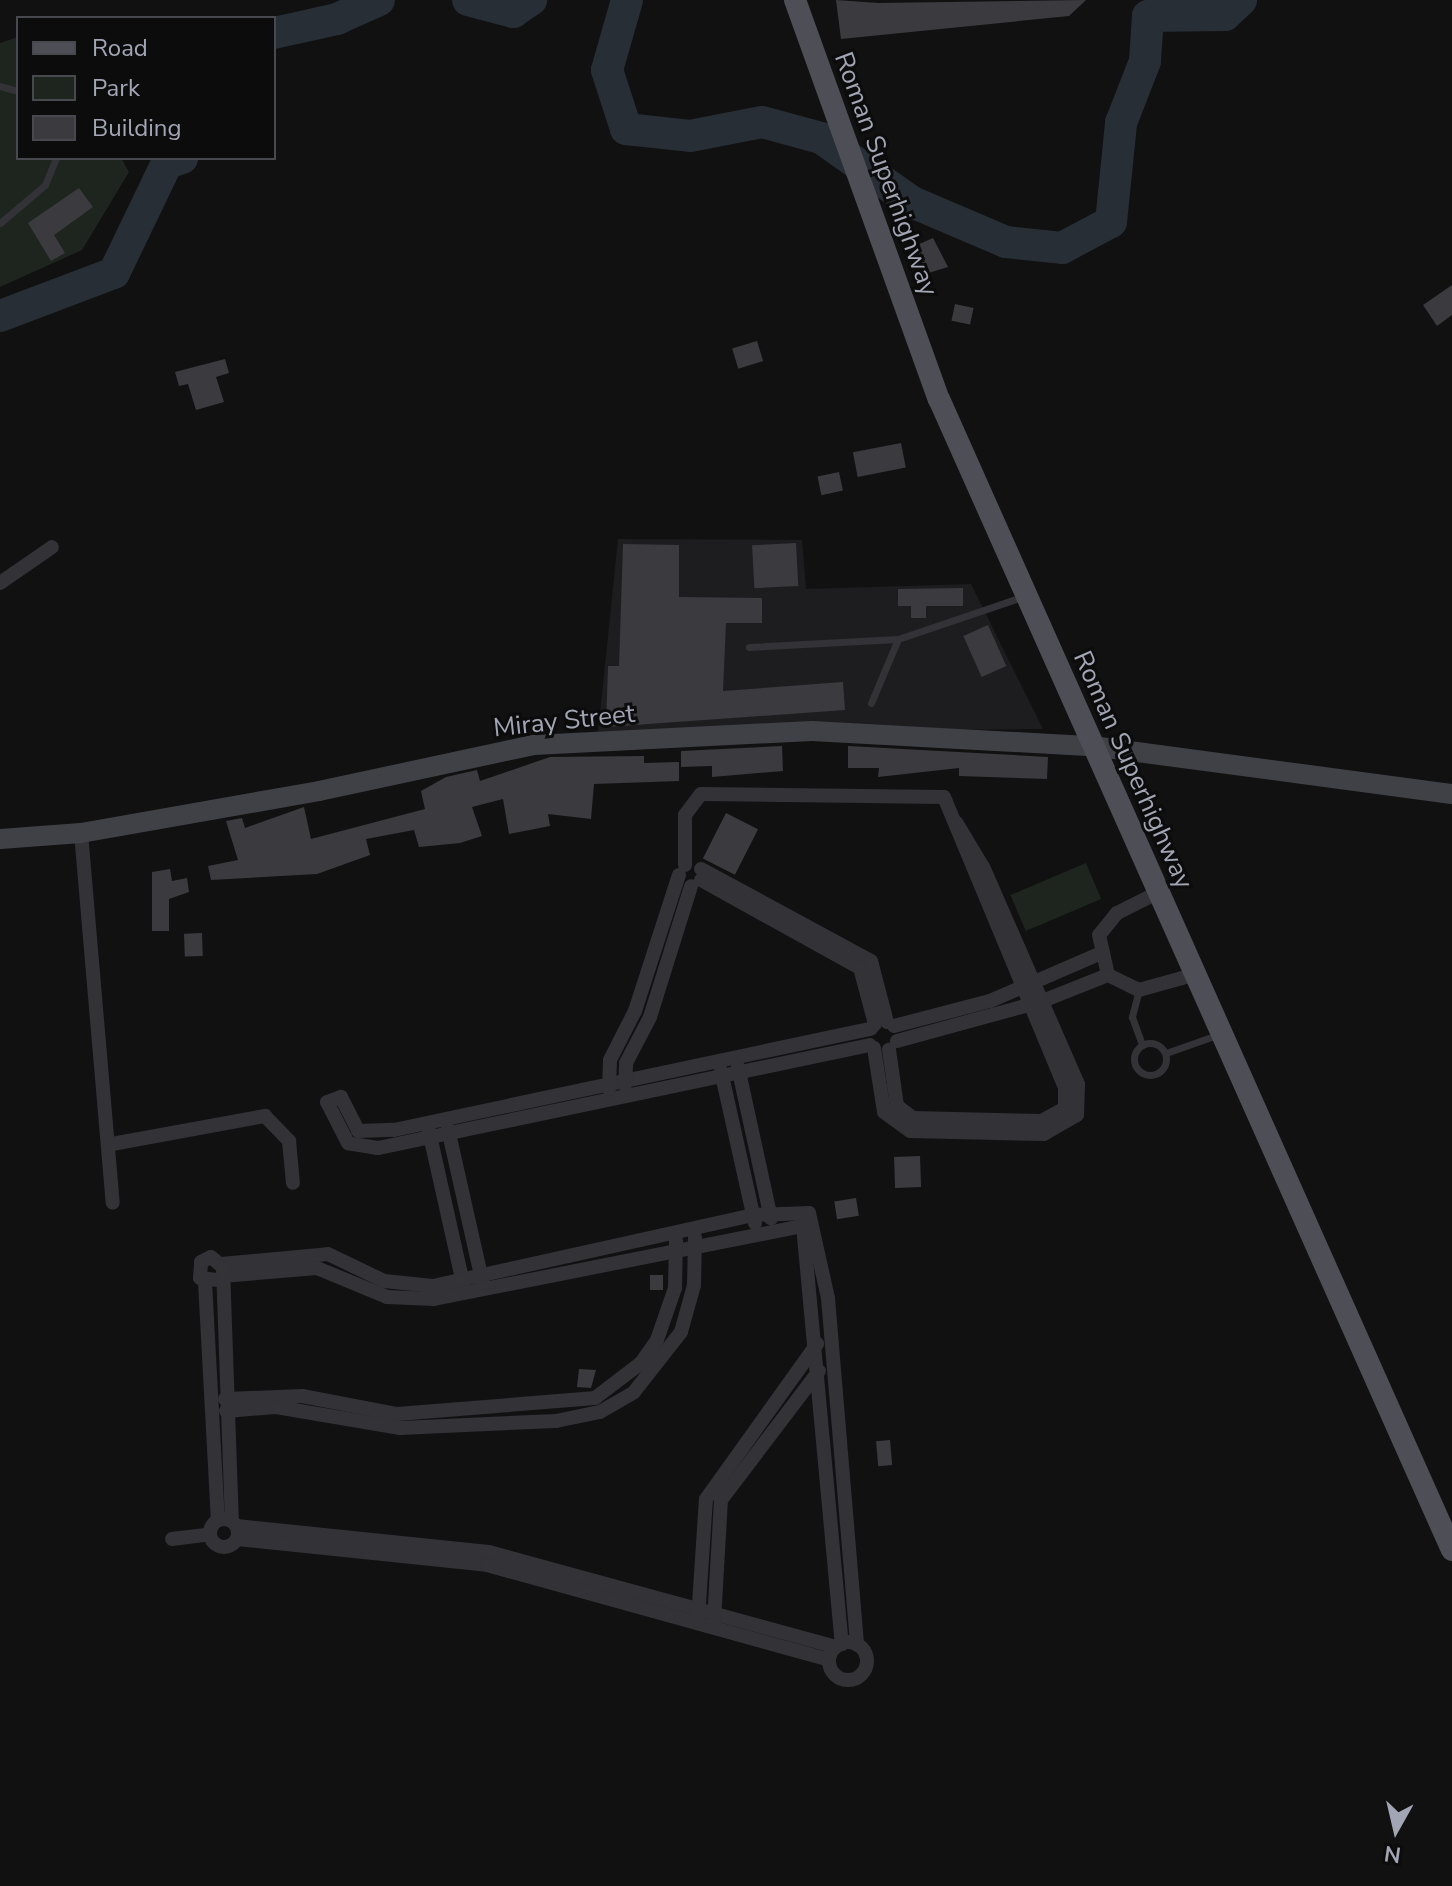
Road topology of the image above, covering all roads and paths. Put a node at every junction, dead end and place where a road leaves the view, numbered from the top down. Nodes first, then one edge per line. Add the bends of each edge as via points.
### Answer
1 (795, 0) edge
2 (55, 160) edge
3 (0, 223) edge
4 (52, 547) dead end
5 (0, 583) edge
6 (1024, 597) junction
7 (898, 639) junction
8 (749, 647) dead end
9 (871, 703) dead end
10 (1092, 746) junction
11 (1452, 794) edge
12 (81, 833) junction
13 (0, 839) edge
14 (682, 870) junction
15 (698, 878) junction
16 (1157, 893) junction
17 (1099, 954) junction
18 (1071, 966) junction
19 (1108, 975) junction
20 (1193, 975) junction
21 (1027, 986) junction
22 (1080, 987) junction
23 (1139, 990) junction
24 (1034, 1004) junction
25 (628, 1025) junction
26 (642, 1032) junction
27 (1220, 1034) junction
28 (882, 1036) junction
29 (1142, 1045) junction
30 (1166, 1053) junction
31 (736, 1055) junction
32 (718, 1059) junction
33 (740, 1075) junction
34 (722, 1078) junction
35 (624, 1079) junction
36 (608, 1082) junction
37 (556, 1094) junction
38 (627, 1095) junction
39 (611, 1100) junction
40 (561, 1111) junction
41 (749, 1117) junction
42 (445, 1119) junction
43 (731, 1121) junction
44 (427, 1123) junction
45 (449, 1135) junction
46 (431, 1139) junction
47 (112, 1144) junction
48 (759, 1167) junction
49 (742, 1171) junction
50 (457, 1172) junction
51 (439, 1176) junction
52 (293, 1183) dead end
53 (113, 1203) dead end
54 (753, 1215) junction
55 (771, 1220) junction
56 (692, 1227) junction
57 (757, 1230) junction
58 (471, 1231) junction
59 (674, 1232) junction
60 (453, 1236) junction
61 (624, 1243) junction
62 (697, 1244) junction
63 (678, 1247) junction
64 (627, 1258) junction
65 (482, 1282) junction
66 (464, 1286) junction
67 (821, 1299) junction
68 (817, 1344) junction
69 (217, 1352) junction
70 (823, 1364) junction
71 (647, 1368) junction
72 (613, 1389) junction
73 (621, 1403) junction
74 (225, 1405) junction
75 (555, 1405) junction
76 (467, 1416) junction
77 (773, 1419) junction
78 (556, 1421) junction
79 (710, 1515) junction
80 (231, 1526) junction
81 (829, 1526) junction
82 (848, 1526) junction
83 (210, 1534) junction
84 (172, 1539) dead end
85 (1452, 1550) edge
86 (698, 1617) junction
87 (714, 1622) junction
88 (857, 1645) junction
89 (836, 1650) junction

1 - 6 main road, Roman Superhighway via 870,215
2 - 3 lane via 45,185
4 - 5 street
6 - 7 lane
6 - 10 main road, Roman Superhighway
7 - 8 lane
7 - 9 lane
10 - 11 street, Miray Street
10 - 12 street, Miray Street via 812,731 534,745
10 - 16 main road, Roman Superhighway
12 - 13 street, Miray Street
12 - 47 street
14 - 15 street
14 - 21 street via 685,815 694,799 712,792 924,791 944,797
14 - 25 street
15 - 26 street
15 - 28 street via 773,910 872,972
16 - 17 street via 1117,913 1099,935
16 - 20 main road, Roman Superhighway
17 - 18 street
17 - 19 street
18 - 21 street
18 - 22 street
19 - 22 street
19 - 23 street
20 - 23 street
20 - 27 main road, Roman Superhighway
21 - 24 street
21 - 28 street
22 - 24 street
23 - 29 lane via 1132,1017
24 - 28 street
24 - 28 street via 1080,1099 1060,1122 994,1128 903,1122 884,1112
25 - 26 street
25 - 36 street
26 - 35 street
27 - 30 lane
27 - 85 main road, Roman Superhighway
28 - 31 street
28 - 33 street
29 - 30 lane
29 - 30 lane via 1134,1061 1146,1075 1163,1070
31 - 32 street
31 - 33 street
32 - 34 street
32 - 35 street
33 - 34 street
33 - 41 street
34 - 38 street
34 - 43 street
35 - 36 street
35 - 38 street
36 - 37 street
36 - 39 street
37 - 40 street
37 - 42 street
38 - 39 street
39 - 40 street
40 - 45 street
41 - 43 street
41 - 48 street
42 - 44 street
42 - 45 street
43 - 49 street
44 - 46 street
44 - 46 street via 367,1133 352,1128 341,1097 327,1102 343,1136 358,1149
45 - 46 street
45 - 50 street
46 - 51 street
47 - 52 street via 265,1116 289,1141
47 - 53 street
48 - 49 street
48 - 55 street
49 - 54 street
50 - 51 street
50 - 58 street
51 - 60 street
54 - 55 street
54 - 56 street
54 - 57 street
55 - 57 street
55 - 67 street via 810,1228
56 - 59 street
56 - 62 street
57 - 62 street
58 - 60 street
58 - 65 street
59 - 61 street
59 - 63 street
60 - 66 street
61 - 64 street
61 - 65 street
62 - 63 street
62 - 71 street via 688,1312
63 - 64 street
63 - 71 street via 671,1308
64 - 65 street
65 - 66 street
66 - 69 street via 382,1287 318,1261 216,1275
67 - 68 street
67 - 70 street
68 - 70 street
68 - 77 street
69 - 74 street
69 - 80 street
70 - 77 street
70 - 81 street
70 - 82 street
71 - 72 street
71 - 73 street
72 - 73 street
72 - 75 street
73 - 78 street
74 - 76 street via 276,1400 399,1421
74 - 80 street
75 - 76 street
75 - 78 street
76 - 78 street
77 - 79 street via 746,1452
79 - 86 street
79 - 87 street
80 - 83 street
80 - 83 street via 221,1547
80 - 86 street via 273,1536 488,1558
81 - 82 street
81 - 89 street
82 - 88 street
83 - 84 street
86 - 87 street
87 - 89 street
88 - 89 street
88 - 89 street via 866,1656 860,1676 840,1678

